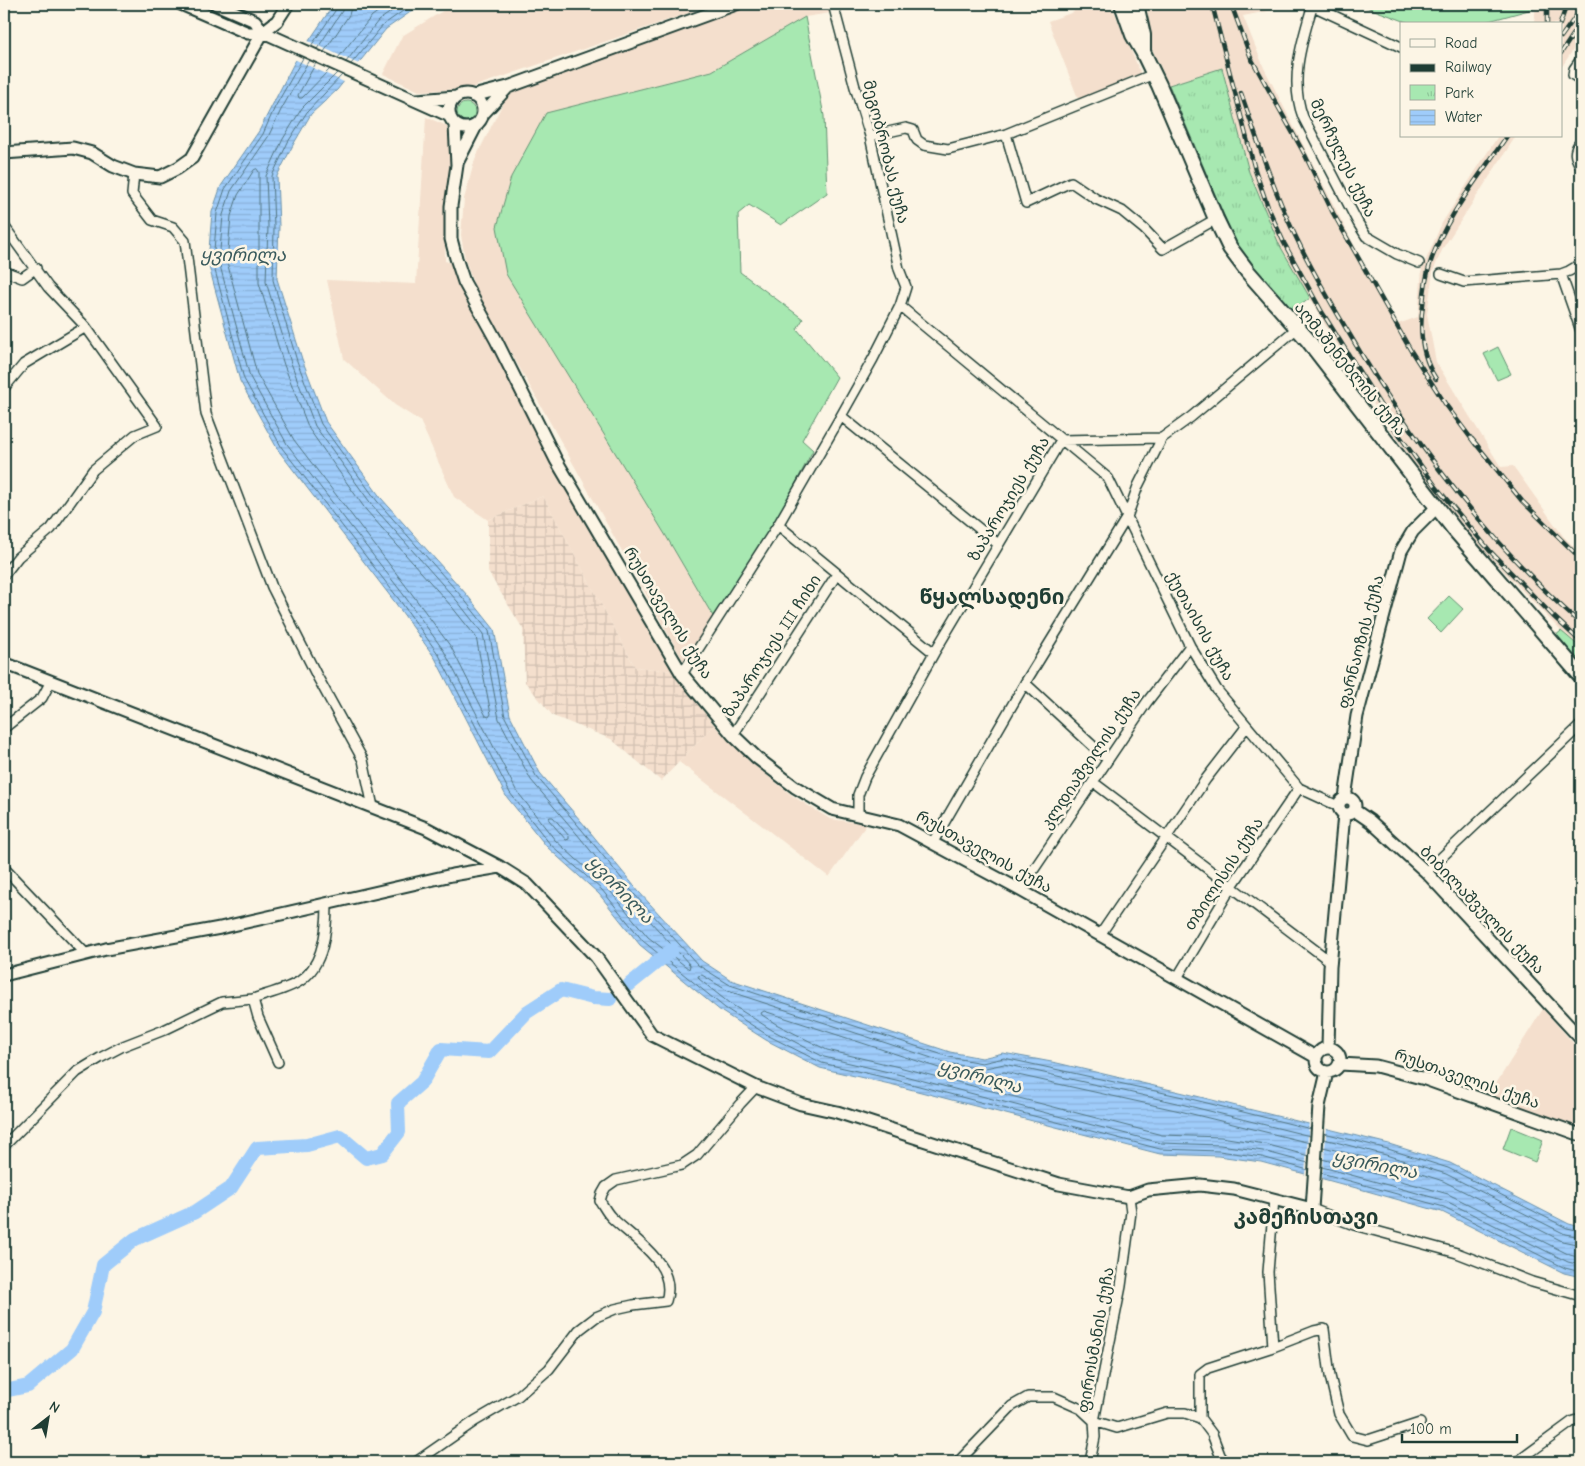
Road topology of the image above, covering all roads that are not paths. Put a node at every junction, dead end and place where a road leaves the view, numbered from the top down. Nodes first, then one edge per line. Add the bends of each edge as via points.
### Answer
1 (181, 4) edge
2 (216, 4) edge
3 (288, 4) edge
4 (736, 4) edge
5 (833, 4) edge
6 (1122, 4) edge
7 (1136, 4) edge
8 (1313, 5) edge
9 (263, 32) junction
10 (1400, 47) edge
11 (1143, 52) junction
12 (1581, 58) edge
13 (1154, 74) junction
14 (1581, 80) edge
15 (508, 87) junction
16 (472, 96) junction
17 (456, 97) junction
18 (415, 100) junction
19 (480, 119) junction
20 (453, 120) junction
21 (1006, 134) junction
22 (870, 136) junction
23 (1581, 141) edge
24 (4, 153) edge
25 (457, 165) junction
26 (1581, 167) edge
27 (134, 174) junction
28 (1216, 219) junction
29 (4, 226) edge
30 (1419, 263) dead end
31 (1581, 264) edge
32 (36, 268) junction
33 (4, 270) edge
34 (1441, 274) dead end
35 (1561, 274) junction
36 (900, 306) junction
37 (86, 327) junction
38 (1296, 329) junction
39 (1581, 331) edge
40 (4, 388) edge
41 (841, 416) junction
42 (1162, 438) junction
43 (1060, 440) junction
44 (1437, 507) junction
45 (1127, 517) junction
46 (778, 524) junction
47 (998, 544) junction
48 (837, 574) junction
49 (4, 575) edge
50 (1190, 646) junction
51 (934, 653) junction
52 (4, 663) edge
53 (682, 674) junction
54 (1581, 676) edge
55 (51, 681) junction
56 (1025, 683) junction
57 (1581, 725) edge
58 (1247, 726) junction
59 (4, 728) edge
60 (732, 735) junction
61 (1108, 760) junction
62 (1093, 782) junction
63 (1299, 788) junction
64 (373, 807) junction
65 (1345, 807) junction
66 (858, 815) junction
67 (1166, 836) junction
68 (933, 842) junction
69 (500, 866) junction
70 (4, 868) edge
71 (1426, 872) junction
72 (1232, 886) junction
73 (1020, 890) junction
74 (328, 904) junction
75 (1100, 935) junction
76 (86, 954) junction
77 (1331, 962) junction
78 (4, 975) edge
79 (1177, 978) junction
80 (253, 999) junction
81 (1581, 1038) edge
82 (1328, 1048) junction
83 (1316, 1057) junction
84 (278, 1062) dead end
85 (1340, 1064) junction
86 (1327, 1072) junction
87 (756, 1087) junction
88 (1581, 1135) edge
89 (4, 1146) edge
90 (1129, 1197) junction
91 (1274, 1199) junction
92 (1312, 1209) junction
93 (1581, 1296) edge
94 (1273, 1348) junction
95 (1200, 1418) junction
96 (1581, 1418) edge
97 (1094, 1421) junction
98 (1420, 1423) dead end
99 (416, 1462) edge
100 (958, 1462) edge
101 (1090, 1462) edge
102 (1225, 1462) edge
103 (1516, 1462) edge

1 - 9 street via 248,33
2 - 9 street via 255,21
3 - 9 street via 277,21
4 - 15 street
5 - 22 street, მეგობრობას ქუჩა
6 - 11 main road, აღმაშენებლის ქუჩა
7 - 11 main road, აღმაშენებლის ქუჩა
8 - 10 street
8 - 30 street, მერჩულეს ქუჩა via 1297,76 1296,92 1303,118 1366,236
9 - 18 street
9 - 27 street via 192,158 160,177
11 - 13 main road, აღმაშენებლის ქუჩა
12 - 14 street via 1573,75
13 - 21 street
13 - 28 main road, აღმაშენებლის ქუჩა
15 - 16 street
15 - 19 street, რუსთაველის ქუჩა
16 - 17 street
16 - 19 street via 480,102 483,110
17 - 18 street
17 - 20 street via 451,104
18 - 20 street
19 - 20 street via 464,128
19 - 25 street, რუსთაველის ქუჩა
20 - 25 street, რუსთაველის ქუჩა
21 - 22 street via 948,149 924,145 917,140 913,130 906,128
21 - 28 street via 1026,203 1071,182 1122,211 1162,249
22 - 36 street, მეგობრობას ქუჩა via 906,288
23 - 26 street via 1574,154
24 - 27 street via 73,148 92,153
25 - 53 street, რუსთაველის ქუჩა via 451,206 451,239 464,282 556,460
27 - 64 street via 132,194 152,220 173,227 185,241 206,414 272,586 363,760
28 - 38 main road, აღმაშენებლის ქუჩა via 1230,248
29 - 32 street
31 - 35 street
32 - 33 street via 22,278
32 - 37 street via 48,287
34 - 35 street via 1464,282
35 - 39 street
36 - 41 street
36 - 43 street, ქუთაისის ქუჩა
37 - 40 street via 24,364
37 - 49 street via 157,426 135,435 93,470 51,530 18,558
38 - 42 street via 1198,412
38 - 44 main road, აღმაშენებლის ქუჩა
41 - 46 street
41 - 47 street
42 - 43 street, ზაპაროჯიეს ქუჩა
42 - 45 street
43 - 45 street, ქუთაისის ქუჩა via 1108,478
43 - 47 street, ზაპაროჯიეს ქუჩა
44 - 54 main road, აღმაშენებლის ქუჩა
44 - 65 street, ფარნაოზის ქუჩა via 1413,531 1402,551 1357,716
45 - 50 street, ქუთაისის ქუჩა
45 - 56 street
46 - 48 street, ზაპაროჯიეს III ჩიხი
46 - 53 street
47 - 51 street, ზაპაროჯიეს ქუჩა
48 - 51 street, ზაპაროჯიეს III ჩიხი
48 - 60 street, ზაპაროჯიეს III ჩიხი
50 - 58 street, ქუთაისის ქუჩა via 1217,690
50 - 61 street, კლდიაშვილის ქუჩა
51 - 66 street, ზაპაროჯიეს ქუჩა via 866,777 858,795
52 - 55 street
53 - 60 street, რუსთაველის ქუჩა
55 - 59 street via 42,698
55 - 64 street
56 - 61 street
56 - 68 street
57 - 71 street
58 - 63 street, ქუთაისის ქუჩა
58 - 67 street
60 - 66 street, რუსთაველის ქუჩა via 795,787 832,809
61 - 62 street, კლდიაშვილის ქუჩა
62 - 67 street
62 - 73 street, კლდიაშვილის ქუჩა
63 - 65 street, ქუთაისის ქუჩა
63 - 72 street, თბილისის ქუჩა
64 - 69 street via 426,828
65 - 71 street, ბიბილაშვულის ქუჩა via 1370,821
65 - 77 street, ფარნაოზის ქუჩა
66 - 68 street, რუსთაველის ქუჩა via 899,824
67 - 72 street
67 - 75 street
68 - 73 street, რუსთაველის ქუჩა
69 - 74 street
69 - 87 street via 527,884 596,958 652,1035
70 - 76 street
71 - 81 street, ბიბილაშვულის ქუჩა
72 - 77 street
72 - 79 street, თბილისის ქუჩა
73 - 75 street, რუსთაველის ქუჩა
74 - 76 street
74 - 80 street via 326,930 316,964 300,981
75 - 79 street, რუსთაველის ქუჩა
76 - 78 street
77 - 82 street, ფარნაოზის ქუჩა
79 - 83 street, რუსთაველის ქუჩა
80 - 84 street
80 - 89 street via 222,1002 100,1058 77,1072
82 - 83 street via 1320,1050
82 - 85 street via 1339,1055
83 - 86 street via 1319,1068
85 - 86 street
85 - 88 street, რუსთაველის ქუჩა via 1376,1066 1425,1079
86 - 92 street via 1319,1106
87 - 90 street via 1058,1184
87 - 99 street via 697,1155 682,1165 616,1180 602,1194 600,1201 606,1211 641,1242 667,1277 666,1301 615,1309 596,1317 579,1330 550,1369 518,1396 475,1420
90 - 91 street via 1148,1190 1200,1185
90 - 97 street, ფიროსმანის ქუჩა via 1131,1212 1121,1286
91 - 92 street
91 - 94 street via 1268,1272
92 - 93 street via 1354,1225 1457,1253 1532,1282
94 - 95 street via 1208,1368 1200,1374
94 - 98 street via 1324,1329 1339,1414 1352,1436 1368,1440
95 - 97 street, ფიროსმანის ქუჩა via 1185,1413 1167,1413 1116,1428
95 - 102 street via 1212,1434
96 - 103 street
97 - 100 street via 1082,1409 1054,1397 1028,1397 1012,1406
97 - 101 street via 1095,1437

